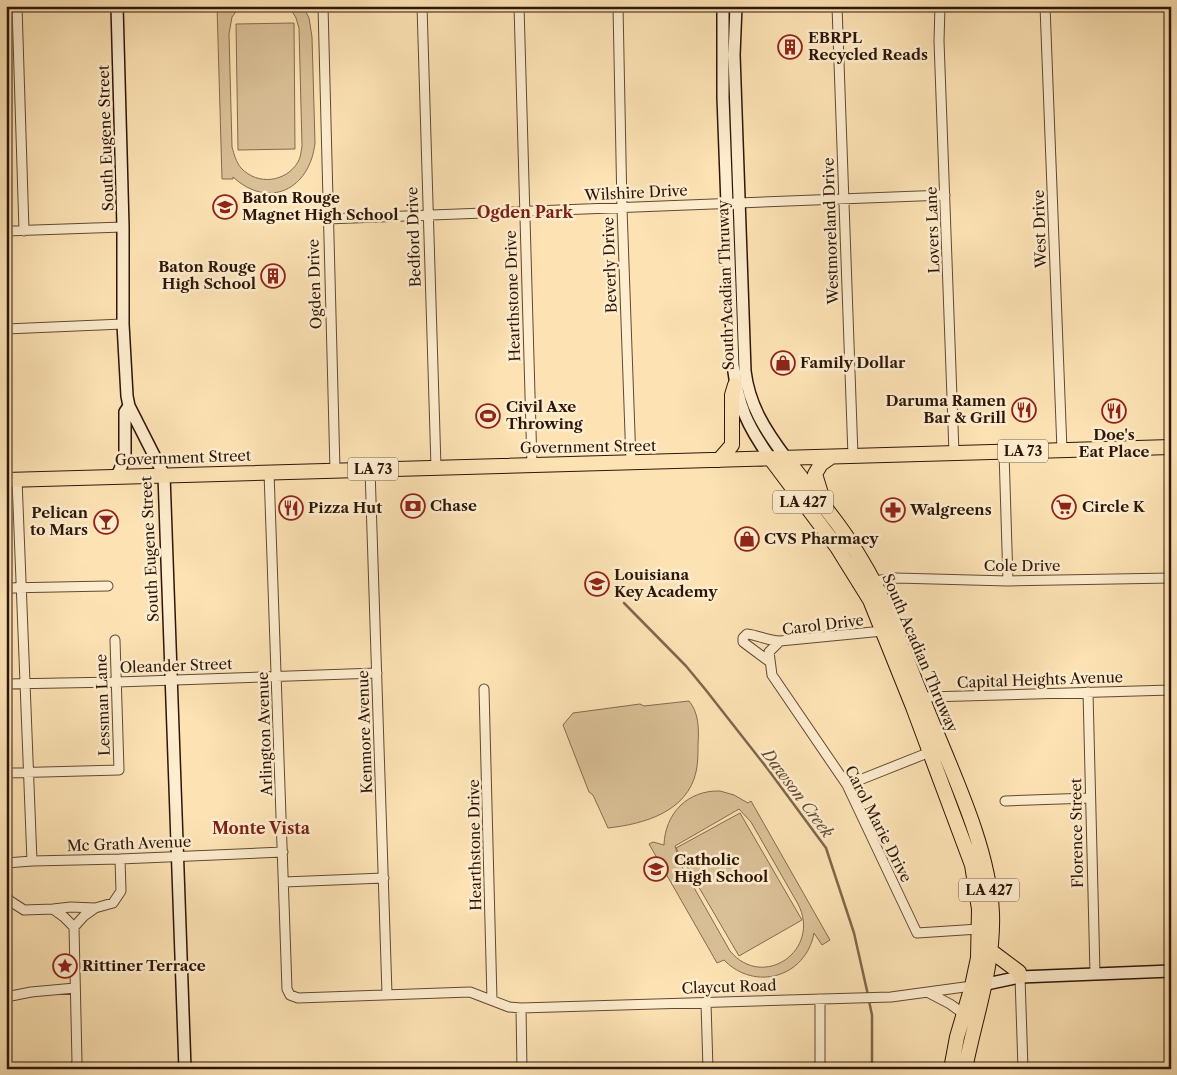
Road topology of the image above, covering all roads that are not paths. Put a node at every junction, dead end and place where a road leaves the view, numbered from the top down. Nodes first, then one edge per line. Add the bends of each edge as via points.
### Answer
1 (17, 6) edge
2 (117, 6) edge
3 (323, 6) edge
4 (422, 6) edge
5 (518, 6) edge
6 (618, 6) edge
7 (723, 6) edge
8 (736, 6) edge
9 (836, 6) edge
10 (940, 6) edge
11 (1045, 6) edge
12 (945, 195) junction
13 (844, 199) junction
14 (727, 202) junction
15 (739, 203) junction
16 (622, 208) junction
17 (525, 212) junction
18 (427, 216) junction
19 (327, 219) junction
20 (123, 227) junction
21 (6, 231) edge
22 (24, 231) junction
23 (123, 324) junction
24 (6, 330) edge
25 (735, 385) junction
26 (129, 406) junction
27 (1171, 447) edge
28 (1062, 450) junction
29 (1004, 452) junction
30 (954, 453) junction
31 (853, 456) junction
32 (830, 457) junction
33 (770, 458) junction
34 (786, 458) junction
35 (719, 460) junction
36 (630, 462) junction
37 (532, 465) junction
38 (436, 467) junction
39 (370, 469) junction
40 (335, 470) junction
41 (269, 472) junction
42 (164, 475) junction
43 (117, 476) junction
44 (12, 479) edge
45 (826, 510) junction
46 (1171, 578) edge
47 (874, 581) junction
48 (1008, 581) junction
49 (108, 586) dead end
50 (6, 588) edge
51 (22, 588) junction
52 (883, 631) junction
53 (115, 640) dead end
54 (780, 641) junction
55 (770, 652) joint
56 (770, 662) junction
57 (377, 673) junction
58 (276, 676) junction
59 (171, 679) junction
60 (117, 682) junction
61 (6, 684) edge
62 (25, 684) junction
63 (484, 689) dead end
64 (1171, 690) edge
65 (1088, 692) junction
66 (918, 703) junction
67 (936, 750) junction
68 (6, 773) edge
69 (28, 773) junction
70 (846, 785) junction
71 (1090, 798) junction
72 (1005, 801) dead end
73 (282, 852) junction
74 (177, 856) junction
75 (120, 859) junction
76 (32, 861) junction
77 (6, 864) edge
78 (384, 878) junction
79 (284, 882) junction
80 (6, 895) edge
81 (95, 908) junction
82 (53, 909) junction
83 (74, 928) junction
84 (979, 929) junction
85 (991, 951) junction
86 (1171, 971) edge
87 (1094, 973) junction
88 (1020, 977) junction
89 (979, 985) junction
90 (74, 988) junction
91 (929, 993) junction
92 (387, 994) junction
93 (290, 995) joint
94 (6, 997) edge
95 (820, 999) junction
96 (492, 1000) junction
97 (706, 1002) junction
98 (521, 1008) junction
99 (964, 1014) junction
100 (74, 1069) edge
101 (185, 1069) edge
102 (522, 1069) edge
103 (708, 1069) edge
104 (820, 1069) edge
105 (951, 1069) edge
106 (964, 1069) edge
107 (1023, 1069) edge

1 - 22 street
2 - 20 street, South Eugene Street
3 - 19 street, Ogden Drive
4 - 18 street, Bedford Drive
5 - 17 street, Hearthstone Drive
6 - 16 street, Beverly Drive
7 - 14 street, South Acadian Thruway / LA 427
8 - 15 street, South Acadian Thruway via 734,46
9 - 13 street, Westmoreland Drive
10 - 12 street, Lovers Lane
11 - 28 street, West Drive
12 - 13 street, Wilshire Drive
12 - 30 street, Lovers Lane
13 - 15 street, Wilshire Drive
13 - 31 street, Westmoreland Drive
14 - 15 street, Wilshire Drive
14 - 16 street, Wilshire Drive
14 - 25 street, South Acadian Thruway / LA 427
15 - 34 street, South Acadian Thruway via 745,377 757,415
16 - 17 street, Wilshire Drive
16 - 36 street, Beverly Drive
17 - 18 street, Wilshire Drive
17 - 37 street, Hearthstone Drive
18 - 19 street, Wilshire Drive
18 - 38 street, Bedford Drive
19 - 40 street, Ogden Drive
20 - 22 street
20 - 23 street, South Eugene Street
21 - 22 street
23 - 24 street
23 - 26 street, South Eugene Street
25 - 33 street, South Acadian Thruway / LA 427 via 745,419
25 - 35 main road via 732,445
26 - 42 street, South Eugene Street
26 - 43 street via 125,412 125,458
27 - 28 main road, Government Street / LA 73
28 - 29 main road, Government Street / LA 73
29 - 30 main road, Government Street / LA 73
29 - 48 street
30 - 31 main road, Government Street / LA 73
31 - 32 main road, Government Street / LA 73
32 - 34 main road, Government Street / LA 73
32 - 45 main road via 815,474
33 - 34 main road, Government Street / LA 73
33 - 35 main road, Government Street / LA 73
33 - 52 main road, South Acadian Thruway / LA 427 via 847,561 870,600
34 - 45 main road, South Acadian Thruway / LA 427
35 - 36 main road, Government Street / LA 73
36 - 37 main road, Government Street / LA 73
37 - 38 main road, Government Street / LA 73
38 - 39 main road, Government Street / LA 73
39 - 40 main road, Government Street / LA 73
39 - 57 street, Kenmore Avenue
40 - 41 main road, Government Street / LA 73
41 - 42 main road, Government Street / LA 73
41 - 58 street, Arlington Avenue
42 - 43 main road, Government Street / LA 73
42 - 59 street, South Eugene Street
43 - 44 main road, Government Street / LA 73
44 - 51 street
45 - 47 main road, South Acadian Thruway / LA 427
46 - 48 street, Cole Drive
47 - 48 street, Cole Drive via 896,578
47 - 66 main road, South Acadian Thruway / LA 427 via 894,624
49 - 51 street
50 - 51 street
51 - 62 street
52 - 54 street, Carol Drive
52 - 66 main road, South Acadian Thruway / LA 427
53 - 60 street, Lessman Lane
54 - 55 street, Carol Drive
54 - 56 street via 746,634 743,638 748,647
55 - 56 street, Carol Marie Drive
56 - 70 street, Carol Marie Drive via 772,674
57 - 58 street, Oleander Street
57 - 78 street, Kenmore Avenue
58 - 59 street, Oleander Street
58 - 73 street, Arlington Avenue
59 - 60 street, Oleander Street
59 - 74 street, South Eugene Street
60 - 62 street, Oleander Street
60 - 69 street, Lessman Lane via 119,770
61 - 62 street, Oleander Street
62 - 69 street
63 - 96 street, Hearthstone Drive
64 - 65 street, Capital Heights Avenue
65 - 66 street, Capital Heights Avenue via 927,697
65 - 71 street, Florence Street
66 - 67 main road, South Acadian Thruway / LA 427
67 - 70 street
67 - 84 main road, South Acadian Thruway / LA 427 via 972,865
67 - 85 main road, South Acadian Thruway / LA 427 via 978,840 986,868 992,913
68 - 69 street
69 - 76 street
70 - 84 street, Carol Marie Drive via 916,933
71 - 72 street
71 - 87 street, Florence Street
73 - 74 street, Mc Grath Avenue
73 - 79 street, Arlington Avenue
74 - 75 street, Mc Grath Avenue
74 - 101 street, South Eugene Street
75 - 76 street, Mc Grath Avenue
75 - 81 street via 121,891 113,903
76 - 77 street, Mc Grath Avenue
78 - 79 street
78 - 92 street, Kenmore Avenue
79 - 93 street, Arlington Avenue via 287,990
80 - 82 street via 24,910
81 - 82 street via 71,906
81 - 83 street
82 - 83 street
83 - 90 street
84 - 89 main road, South Acadian Thruway / LA 427
85 - 88 main road via 1019,972
85 - 89 main road, South Acadian Thruway / LA 427
86 - 87 street, Claycut Road
87 - 88 street, Claycut Road
88 - 89 street, Claycut Road
88 - 107 street
89 - 91 street, Claycut Road
89 - 99 main road, South Acadian Thruway / LA 427
89 - 106 main road, South Acadian Thruway / LA 427
90 - 94 street
90 - 100 street via 77,1062
91 - 95 street, Claycut Road via 891,998
91 - 99 street
92 - 93 street, Claycut Road via 298,998
92 - 96 street, Claycut Road via 470,992
95 - 97 street, Claycut Road
95 - 104 street
96 - 98 street, Claycut Road
97 - 98 street, Claycut Road
97 - 103 street
98 - 102 street
99 - 105 main road, South Acadian Thruway / LA 427

